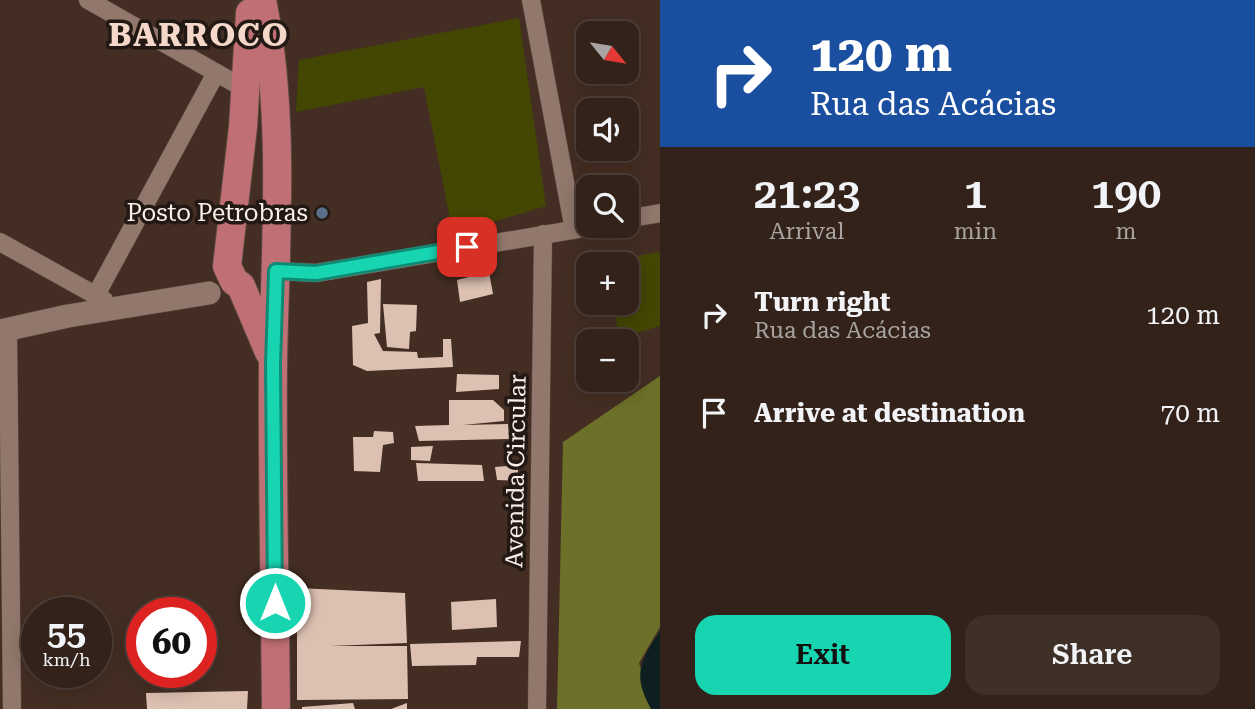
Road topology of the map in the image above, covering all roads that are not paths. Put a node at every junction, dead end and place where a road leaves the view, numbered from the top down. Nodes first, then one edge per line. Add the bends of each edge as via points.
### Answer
1 (88, 0) edge
2 (250, 0) edge
3 (262, 0) edge
4 (531, 0) edge
5 (216, 73) junction
6 (245, 89) junction
7 (275, 158) junction
8 (660, 212) edge
9 (639, 216) edge
10 (574, 230) joint
11 (543, 234) junction
12 (0, 242) edge
13 (227, 260) junction
14 (277, 267) junction
15 (241, 286) junction
16 (209, 293) joint
17 (96, 295) junction
18 (118, 309) junction
19 (4, 331) edge
20 (273, 365) junction
21 (12, 709) edge
22 (276, 709) edge
23 (537, 709) edge

1 - 5 street
2 - 6 main road
3 - 7 main road via 274,103
4 - 10 street
5 - 6 street
5 - 17 street
6 - 7 main road via 264,113
6 - 13 main road
7 - 14 main road
8 - 9 street
10 - 11 street
11 - 14 street via 316,273
11 - 23 street, Avenida Circular
12 - 17 street
13 - 14 main road via 235,244 253,237 272,247
13 - 15 main road via 230,274
14 - 15 main road via 265,284
14 - 20 main road
15 - 16 street
15 - 20 main road
16 - 18 street
17 - 18 street
18 - 19 street
19 - 21 street
20 - 22 main road

